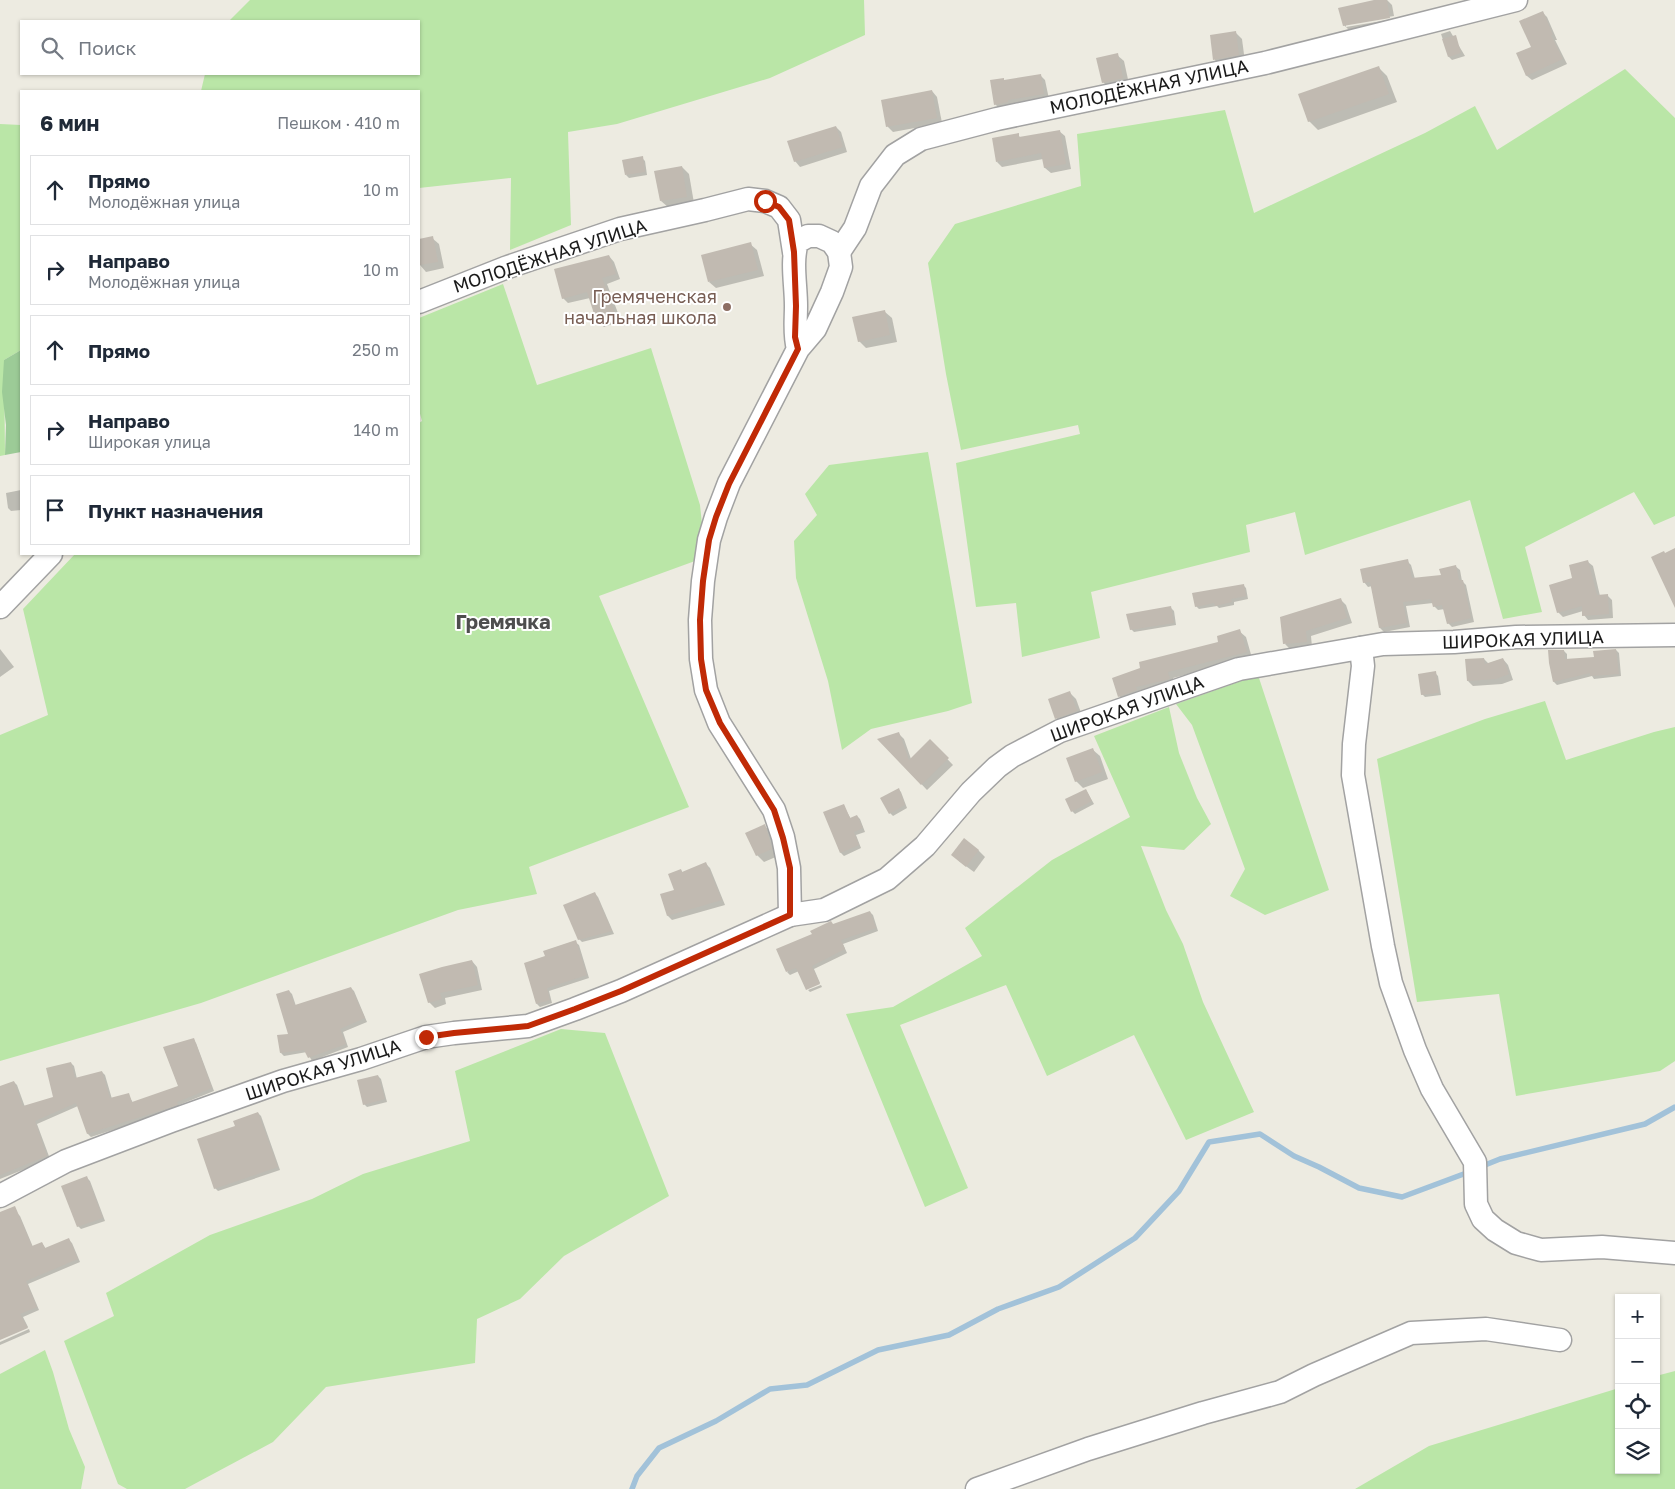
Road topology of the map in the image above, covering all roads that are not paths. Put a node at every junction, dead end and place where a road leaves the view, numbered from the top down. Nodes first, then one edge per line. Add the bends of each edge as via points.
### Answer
1 (1516, 0) edge
2 (794, 252) junction
3 (839, 252) junction
4 (420, 302) edge
5 (798, 349) junction
6 (51, 555) edge
7 (0, 607) edge
8 (1675, 635) edge
9 (1361, 648) junction
10 (790, 915) junction
11 (0, 1196) edge
12 (1675, 1253) edge
13 (1560, 1340) dead end
14 (977, 1489) edge

1 - 3 street, МОЛОДЁЖНАЯ УЛИЦА via 1265,63 997,119 921,139 895,155 871,186 855,228
2 - 3 street via 797,242 808,236 819,236 832,242
2 - 4 street, МОЛОДЁЖНАЯ УЛИЦА via 789,220 779,207 748,198 620,229 505,268
2 - 5 street, МОЛОДЁЖНАЯ УЛИЦА via 795,337
3 - 5 street via 841,267 832,292 815,329
5 - 10 street via 729,484 716,517 709,540 700,620 706,690 720,723 774,810 783,838 790,868
6 - 7 street
8 - 9 street, ШИРОКАЯ УЛИЦА via 1516,637
9 - 10 street, ШИРОКАЯ УЛИЦА via 1240,669 1060,731 997,767 924,846 887,879 824,910
9 - 12 street via 1364,666 1353,775 1383,946 1391,983 1414,1050 1475,1162 1476,1204 1483,1219 1516,1243 1540,1250 1602,1247
10 - 11 street, ШИРОКАЯ УЛИЦА via 575,1009 528,1026 426,1037 283,1081 66,1161
13 - 14 street via 1486,1329 1412,1333 1280,1392 1203,1413

